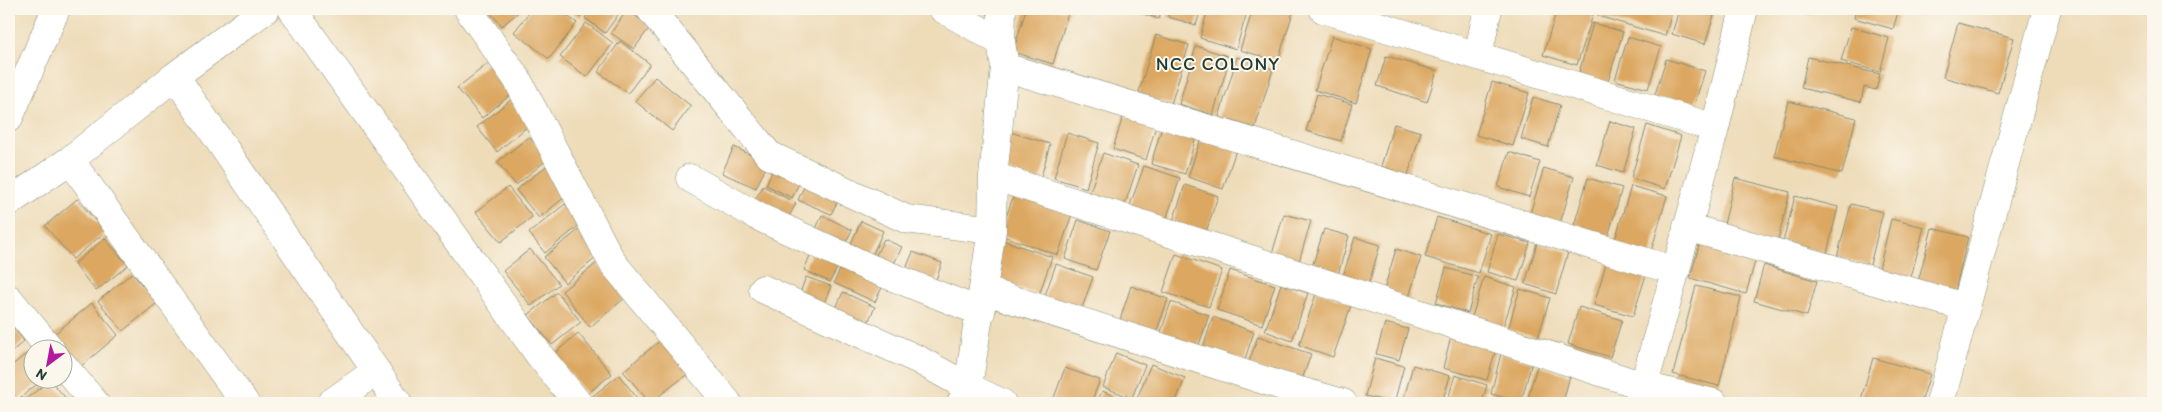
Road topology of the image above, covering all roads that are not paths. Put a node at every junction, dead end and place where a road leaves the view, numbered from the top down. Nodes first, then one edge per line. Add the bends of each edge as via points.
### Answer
1 (56, 9) edge
2 (266, 9) edge
3 (292, 9) edge
4 (468, 9) edge
5 (650, 9) edge
6 (943, 9) edge
7 (1002, 9) edge
8 (1323, 9) edge
9 (1488, 9) edge
10 (1744, 9) edge
11 (2046, 9) edge
12 (1003, 54) junction
13 (1478, 55) junction
14 (176, 76) junction
15 (9, 118) edge
16 (1715, 128) junction
17 (70, 160) junction
18 (993, 176) junction
19 (690, 178) dead end
20 (9, 202) edge
21 (1687, 227) junction
22 (992, 230) junction
23 (1676, 272) junction
24 (763, 289) dead end
25 (9, 299) edge
26 (982, 301) junction
27 (1966, 307) junction
28 (42, 340) edge
29 (376, 371) junction
30 (72, 376) edge
31 (964, 395) edge
32 (1642, 395) edge
33 (95, 403) edge
34 (246, 403) edge
35 (331, 403) edge
36 (398, 403) edge
37 (578, 403) edge
38 (728, 403) edge
39 (1002, 403) edge
40 (1343, 403) edge
41 (1714, 403) edge
42 (1940, 403) edge

1 - 15 street
2 - 14 street
3 - 37 street via 534,348
4 - 38 street via 517,79 612,262
5 - 22 street via 769,155 906,219
6 - 12 street
7 - 12 street
8 - 13 street
9 - 13 street
10 - 16 street
11 - 27 street
12 - 18 street
12 - 23 street
13 - 16 street
14 - 17 street
14 - 29 street
16 - 21 street
17 - 20 street
17 - 34 street
18 - 22 street
18 - 32 street
19 - 26 street via 765,220 870,268
21 - 23 street
21 - 27 street
22 - 26 street
23 - 32 street
24 - 31 street via 919,360
25 - 28 street
26 - 31 street
26 - 40 street
27 - 42 street
29 - 35 street
29 - 36 street
30 - 33 street
31 - 39 street
32 - 41 street

